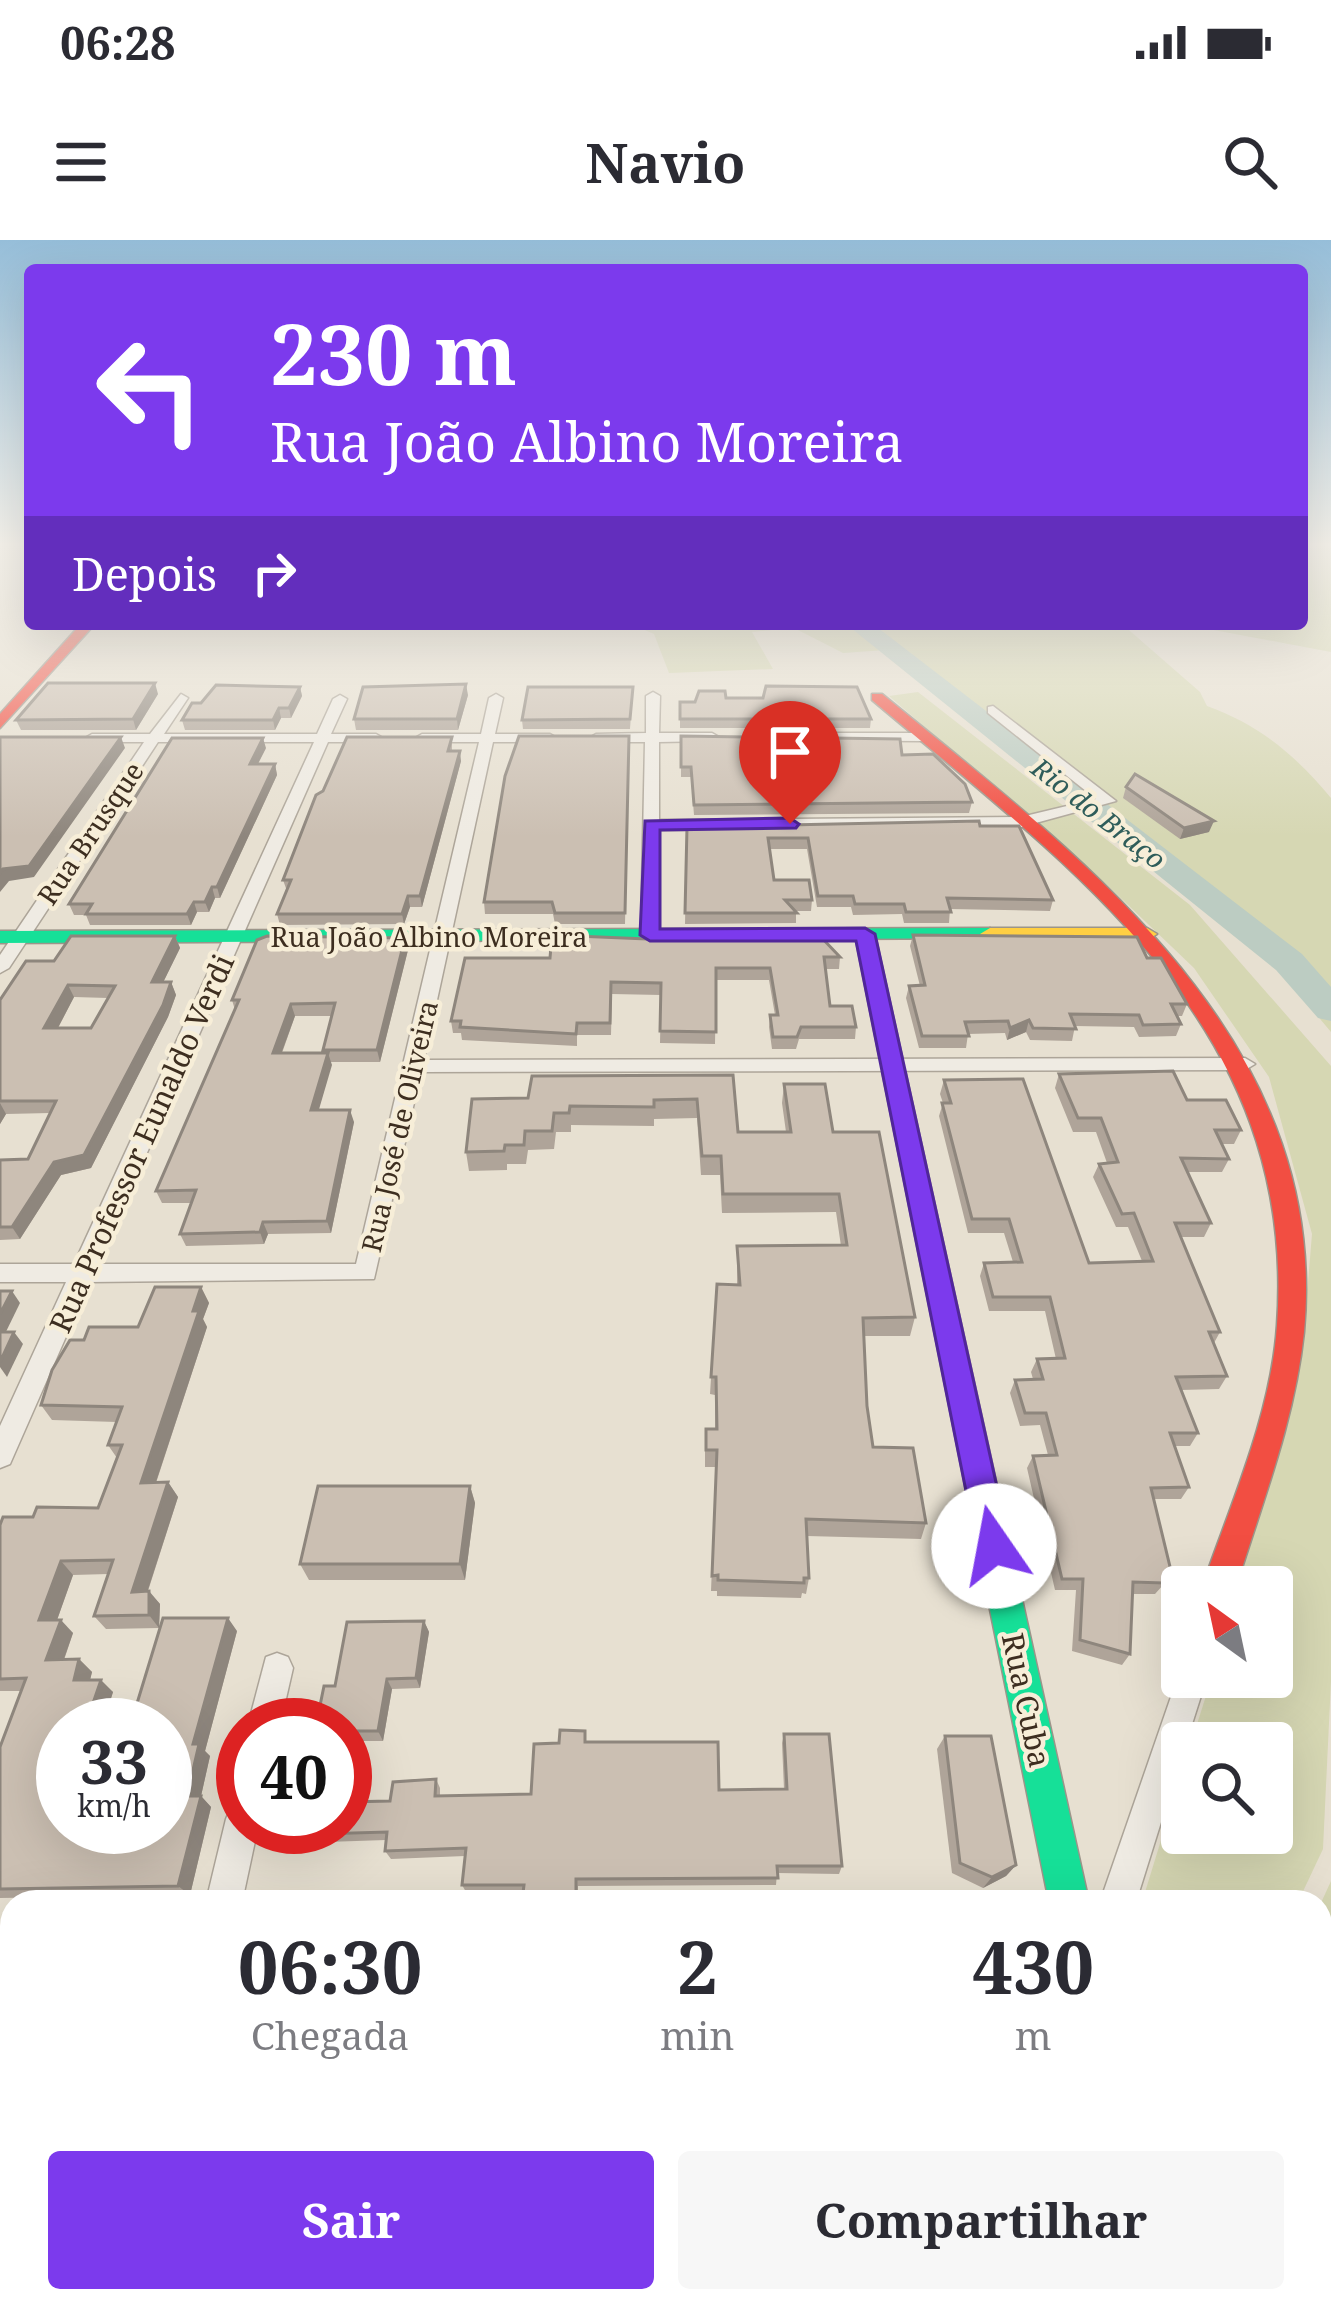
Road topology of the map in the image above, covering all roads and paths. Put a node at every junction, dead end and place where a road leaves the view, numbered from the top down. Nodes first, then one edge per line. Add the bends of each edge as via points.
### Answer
1 (70, 644) edge
2 (653, 696) dead end
3 (877, 697) dead end
4 (181, 698) dead end
5 (496, 698) dead end
6 (340, 699) dead end
7 (993, 710) dead end
8 (0, 723) edge
9 (720, 737) edge
10 (743, 737) edge
11 (923, 737) junction
12 (154, 738) junction
13 (323, 738) junction
14 (487, 738) junction
15 (558, 738) edge
16 (581, 738) edge
17 (652, 738) junction
18 (66, 739) edge
19 (1022, 822) junction
20 (651, 825) junction
21 (865, 934) junction
22 (1147, 934) junction
23 (442, 935) junction
24 (650, 935) junction
25 (234, 936) junction
26 (10, 937) edge
27 (0, 968) edge
28 (1245, 1064) junction
29 (893, 1065) junction
30 (412, 1066) junction
31 (0, 1273) edge
32 (82, 1273) junction
33 (0, 1456) edge
34 (1225, 1566) edge
35 (277, 1668) dead end
36 (270, 1698) edge
37 (1184, 1698) edge
38 (235, 1854) edge
39 (227, 1890) edge
40 (1066, 1890) edge
41 (1122, 1890) edge

1 - 8 street
2 - 17 street
3 - 11 street
4 - 12 street, Rua Brusque
5 - 14 street, Rua José de Oliveira
6 - 13 street, Rua Professor Eunaldo Verdi
7 - 19 street via 1108,797
9 - 17 street
10 - 11 street
11 - 19 street
12 - 13 street
12 - 18 street
12 - 26 street, Rua Brusque
13 - 14 street
13 - 25 street, Rua Professor Eunaldo Verdi
14 - 15 street
14 - 23 street, Rua José de Oliveira
16 - 17 street
17 - 20 street
19 - 20 street
19 - 22 street
20 - 24 street
21 - 22 street, Rua João Albino Moreira
21 - 24 street, Rua João Albino Moreira
21 - 29 street, Rua Cuba
22 - 28 street via 1204,999
23 - 24 street, Rua João Albino Moreira
23 - 25 street, Rua João Albino Moreira
23 - 30 street, Rua José de Oliveira
25 - 26 street, Rua João Albino Moreira
25 - 32 street, Rua Professor Eunaldo Verdi
26 - 27 street, Rua Brusque
28 - 29 street
28 - 34 street via 1285,1178 1294,1273 1284,1366
29 - 30 street
29 - 40 street, Rua Cuba
30 - 32 street, Rua José de Oliveira via 366,1273
31 - 32 street
32 - 33 street, Rua Professor Eunaldo Verdi
35 - 36 street
37 - 41 street
38 - 39 street

